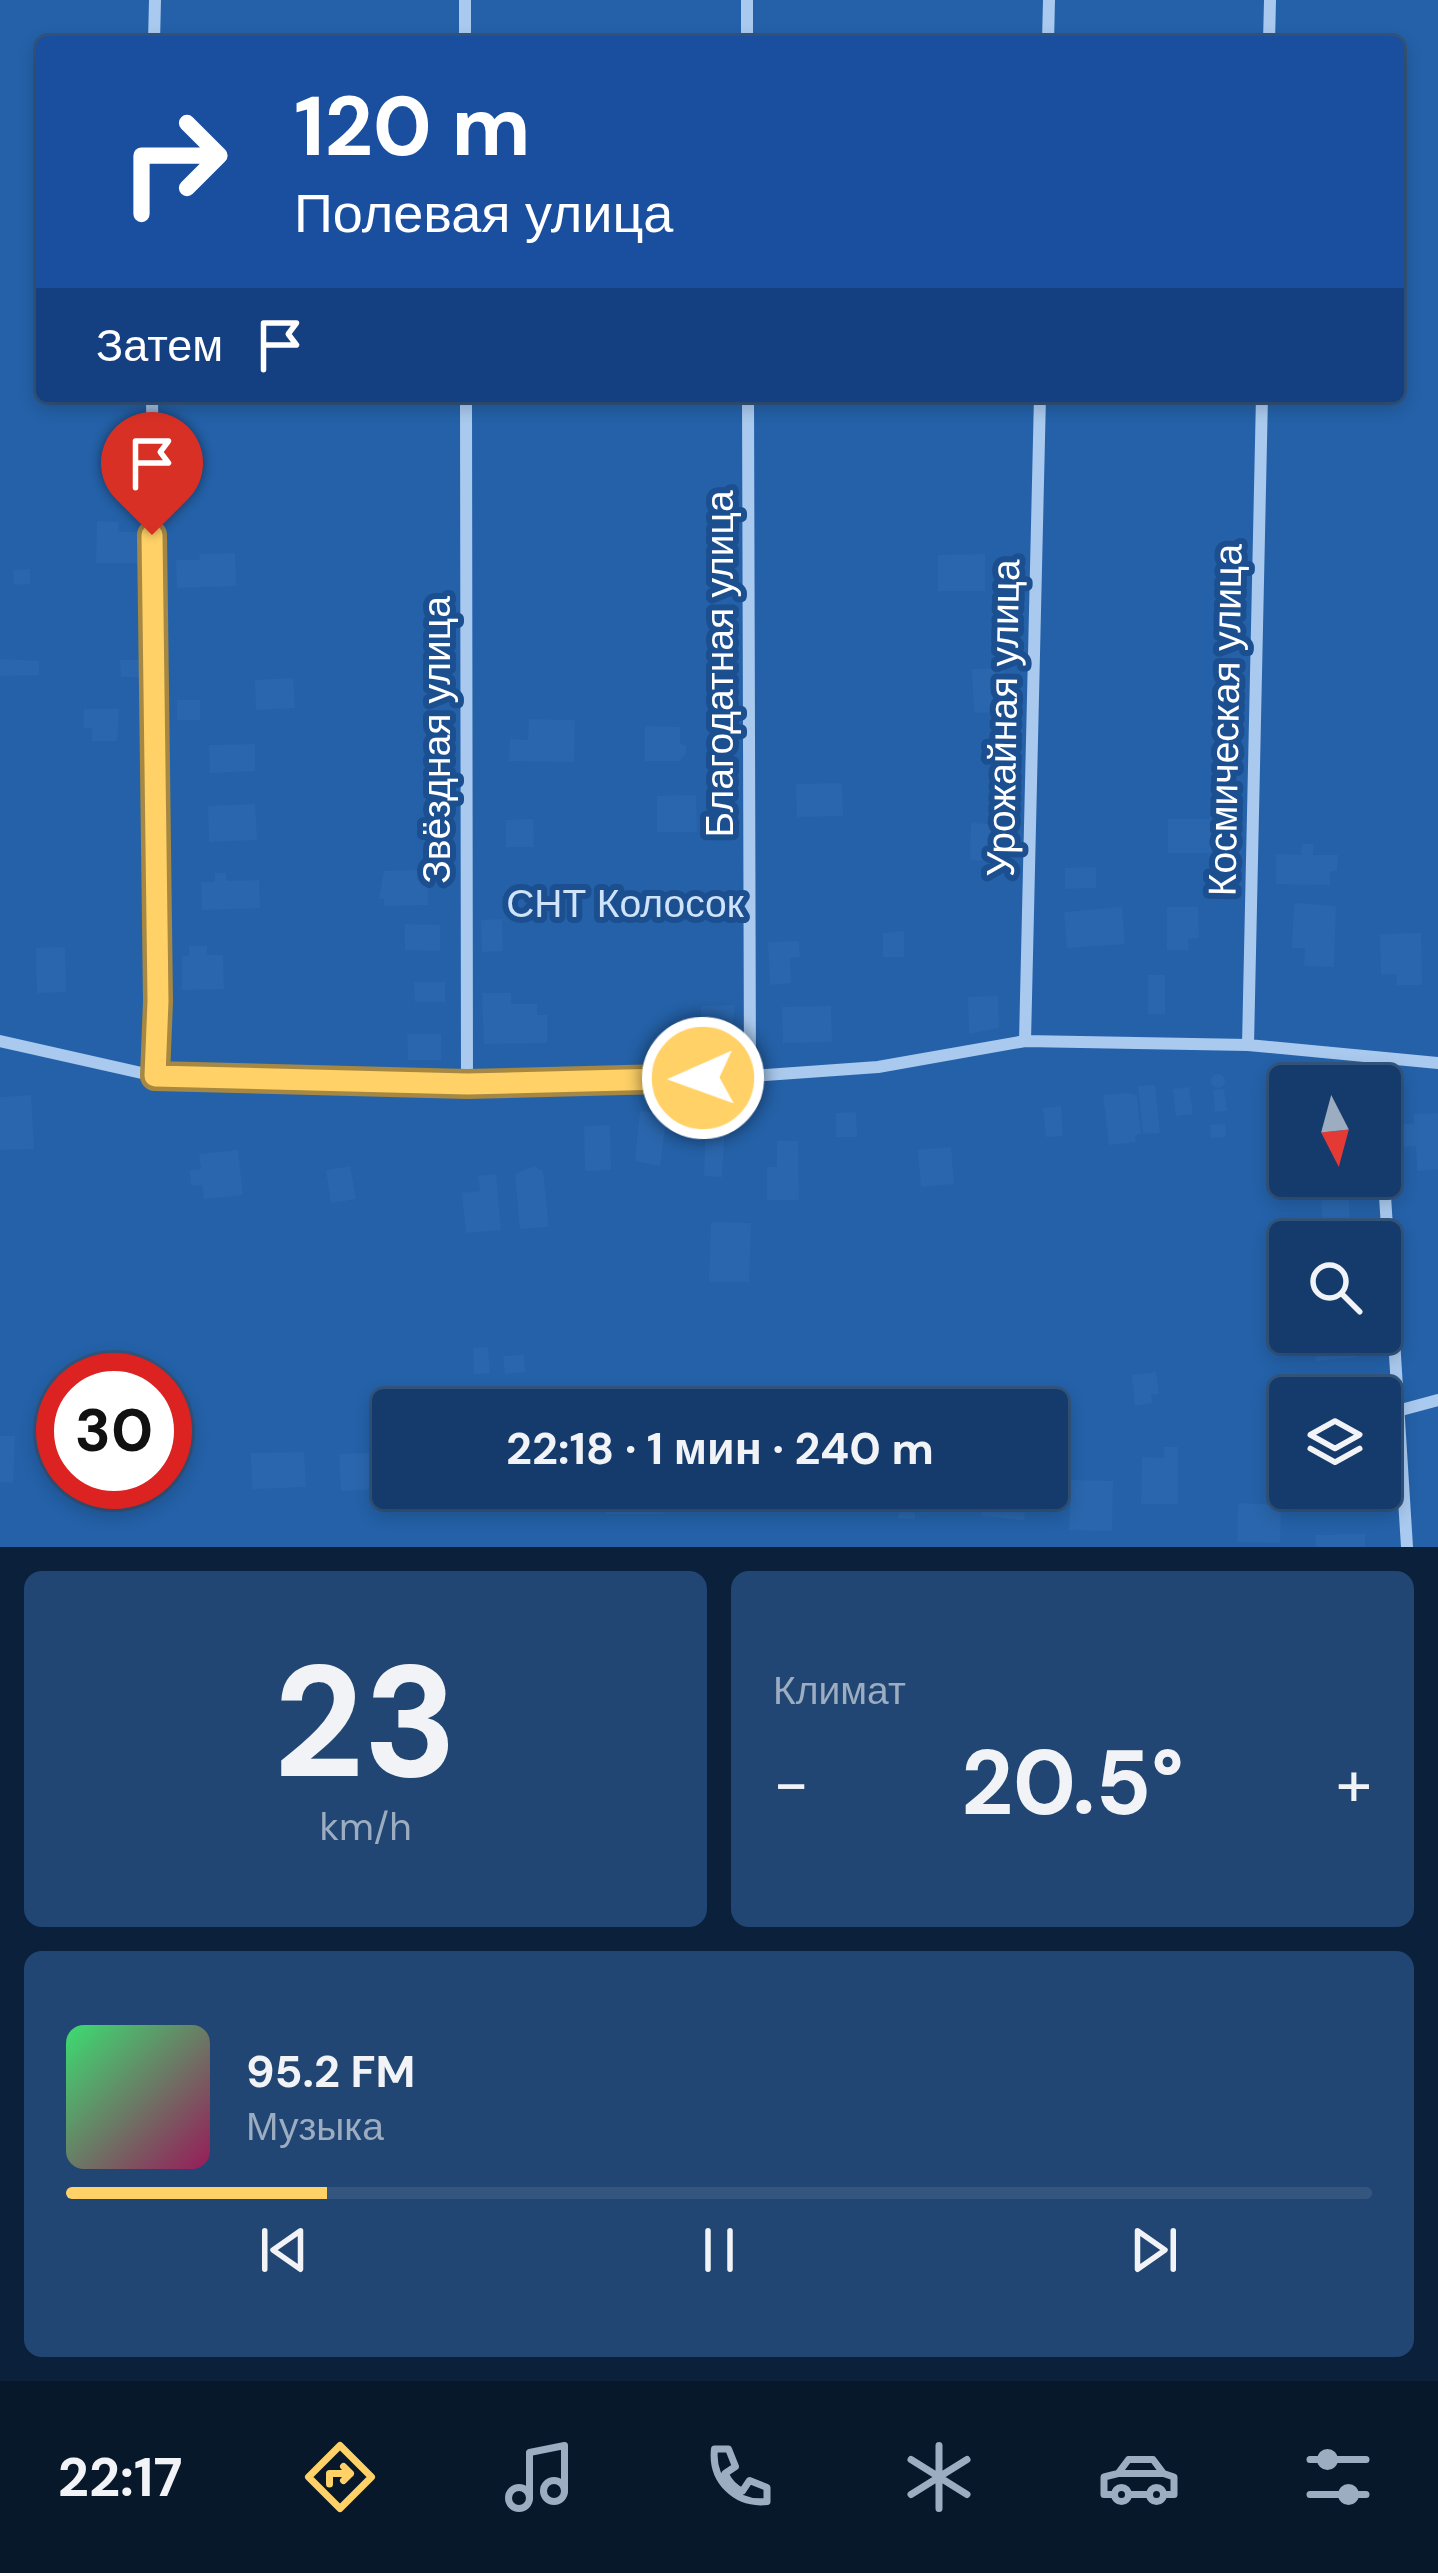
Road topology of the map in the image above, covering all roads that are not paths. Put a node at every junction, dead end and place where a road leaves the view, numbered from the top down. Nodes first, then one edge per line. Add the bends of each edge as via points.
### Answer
1 (155, 0) edge
2 (464, 0) edge
3 (747, 0) edge
4 (1048, 0) edge
5 (1270, 0) edge
6 (154, 36) edge
7 (465, 36) edge
8 (747, 36) edge
9 (1048, 36) edge
10 (1269, 36) edge
11 (152, 402) edge
12 (466, 402) edge
13 (748, 402) edge
14 (1040, 402) edge
15 (1262, 402) edge
16 (0, 1041) edge
17 (1025, 1041) junction
18 (1247, 1045) junction
19 (1376, 1058) junction
20 (1438, 1063) edge
21 (1376, 1065) edge
22 (155, 1076) junction
23 (750, 1076) junction
24 (467, 1084) junction
25 (1386, 1197) edge
26 (1399, 1377) edge
27 (1438, 1400) edge
28 (1401, 1410) joint
29 (1407, 1547) edge

1 - 6 street
2 - 7 street
3 - 8 street
4 - 9 street
5 - 10 street
11 - 22 street
12 - 24 street, Звёздная улица
13 - 23 street, Благодатная улица
14 - 17 street, Урожайная улица
15 - 18 street, Космическая улица
16 - 22 street
17 - 18 street
17 - 23 street via 878,1067
18 - 19 street
19 - 20 street
19 - 21 street
22 - 24 street
23 - 24 street
25 - 26 street
27 - 28 street
28 - 29 street

